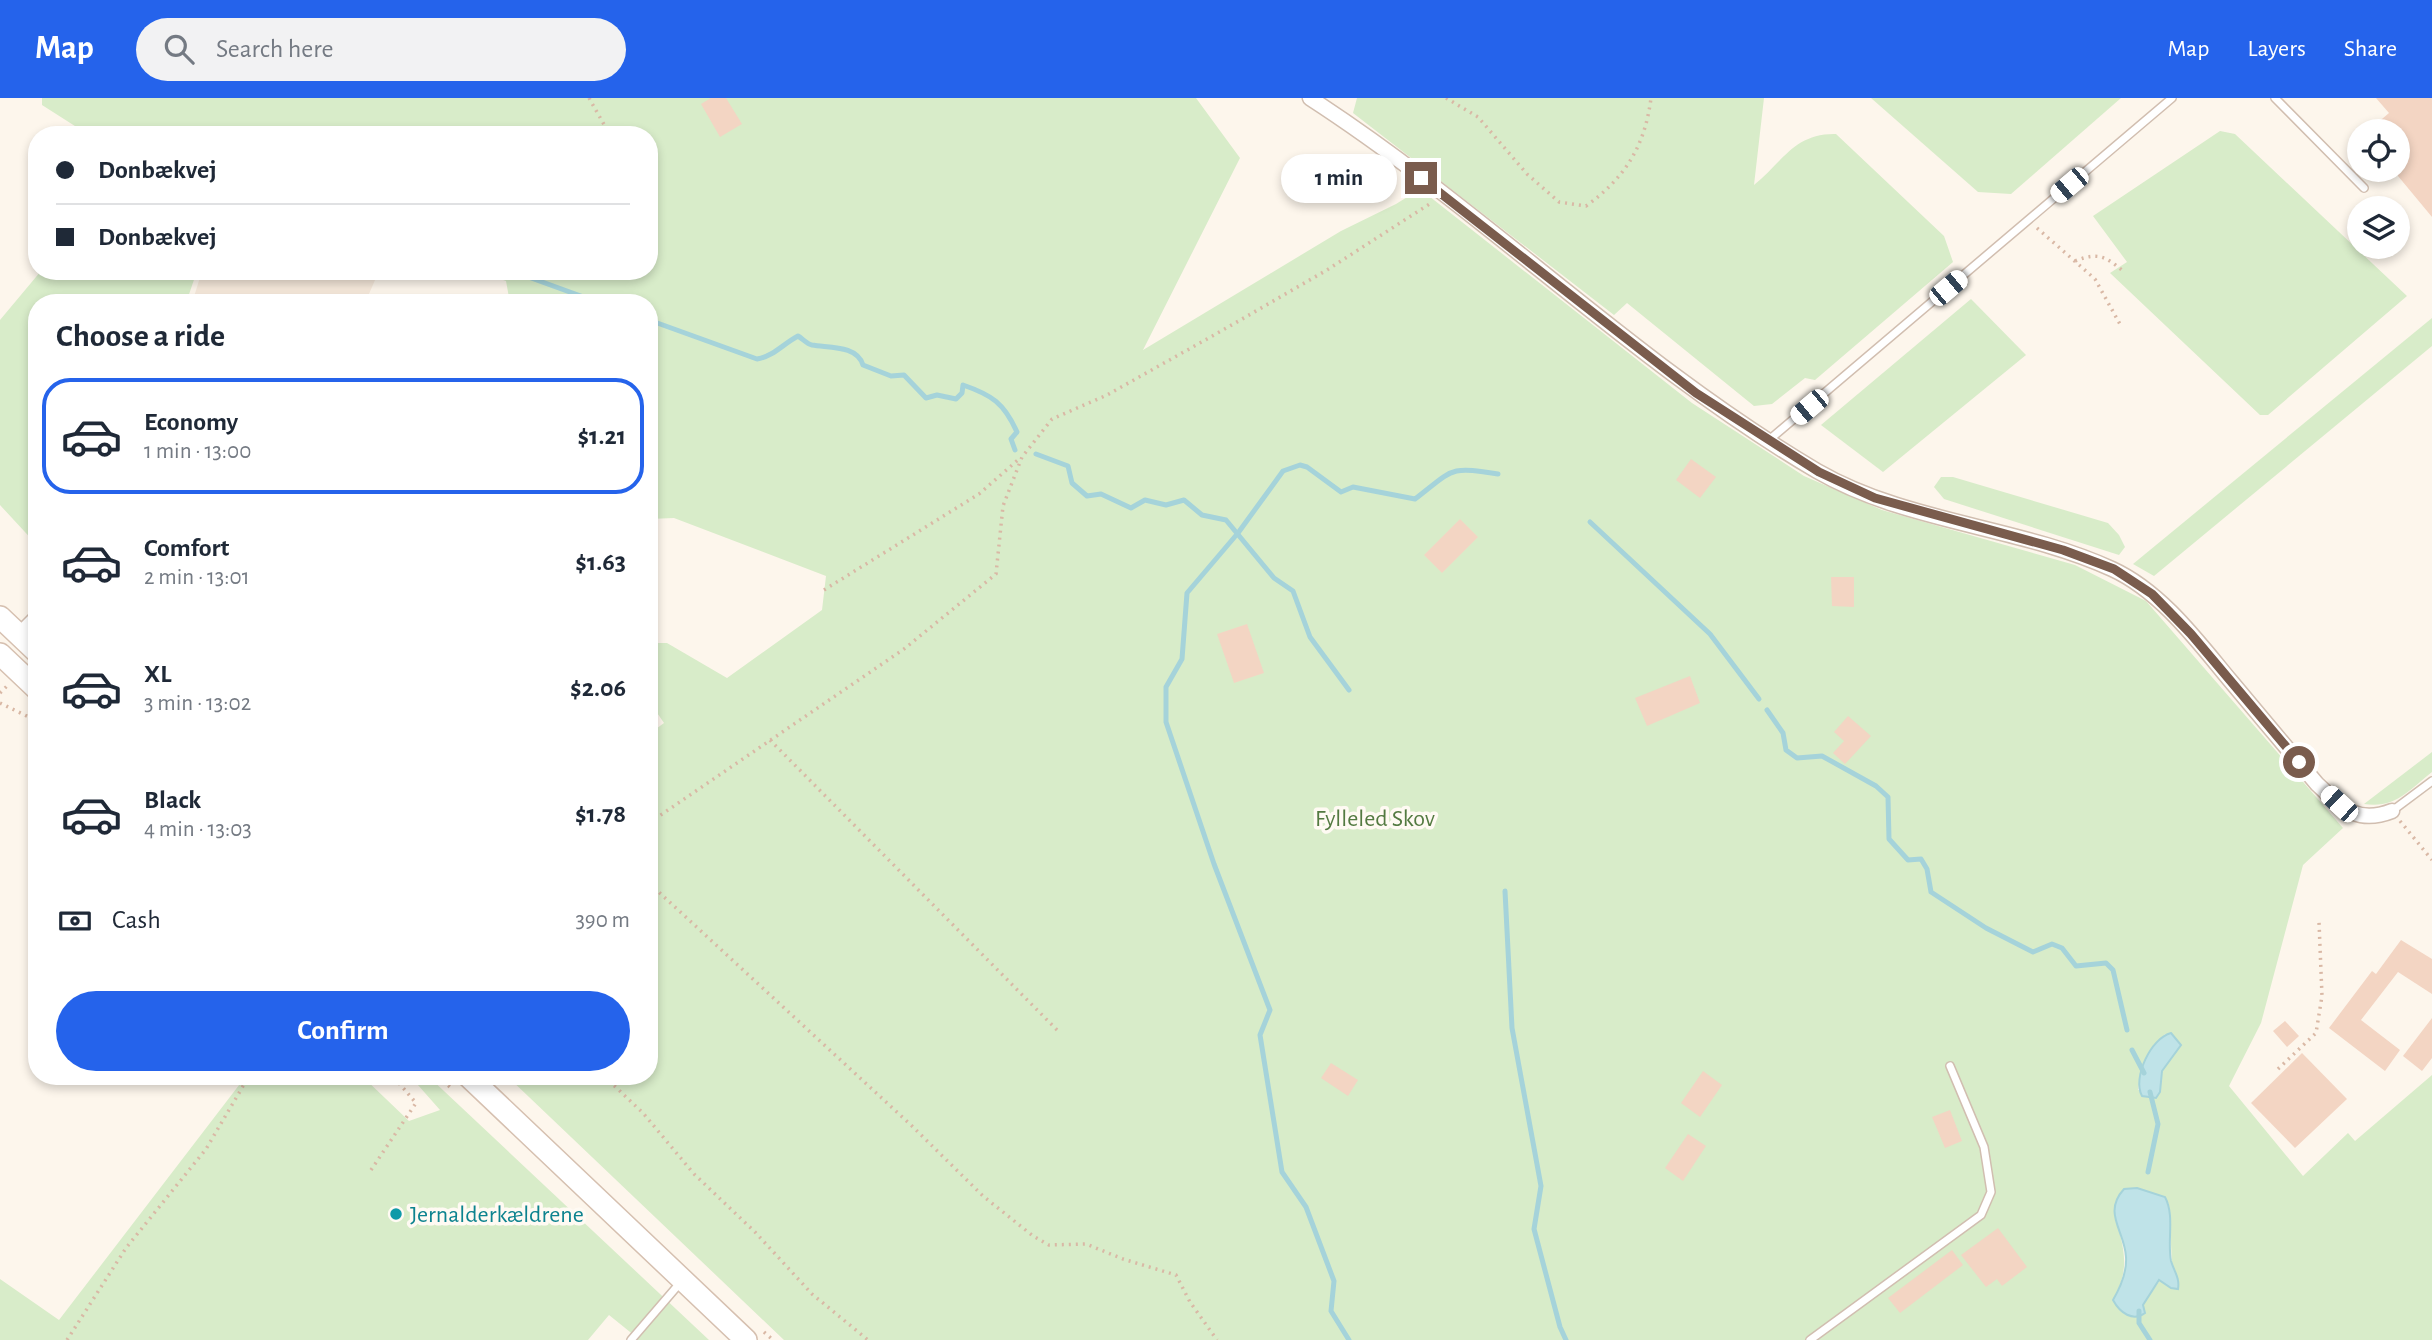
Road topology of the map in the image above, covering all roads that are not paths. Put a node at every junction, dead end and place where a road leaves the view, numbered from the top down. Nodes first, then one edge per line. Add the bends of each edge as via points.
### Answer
1 (1310, 98) edge
2 (2172, 98) edge
3 (2275, 98) edge
4 (2364, 188) dead end
5 (1769, 440) junction
6 (0, 617) edge
7 (28, 626) edge
8 (19, 635) junction
9 (28, 644) edge
10 (1, 654) edge
11 (28, 680) edge
12 (2432, 782) edge
13 (2392, 811) joint
14 (1950, 1066) dead end
15 (477, 1085) edge
16 (683, 1280) junction
17 (631, 1340) edge
18 (746, 1340) edge
19 (1810, 1340) edge

1 - 5 street via 1443,194 1696,393
2 - 5 lane
3 - 4 lane
5 - 13 street via 1819,472 1875,498 2063,550 2114,569 2152,594 2191,634 2339,804 2355,814 2376,817
6 - 8 main road
7 - 8 street
8 - 9 main road
10 - 11 main road
12 - 13 lane
14 - 19 lane via 1984,1147 1991,1192 1981,1215
15 - 16 main road
16 - 17 lane
16 - 18 main road

